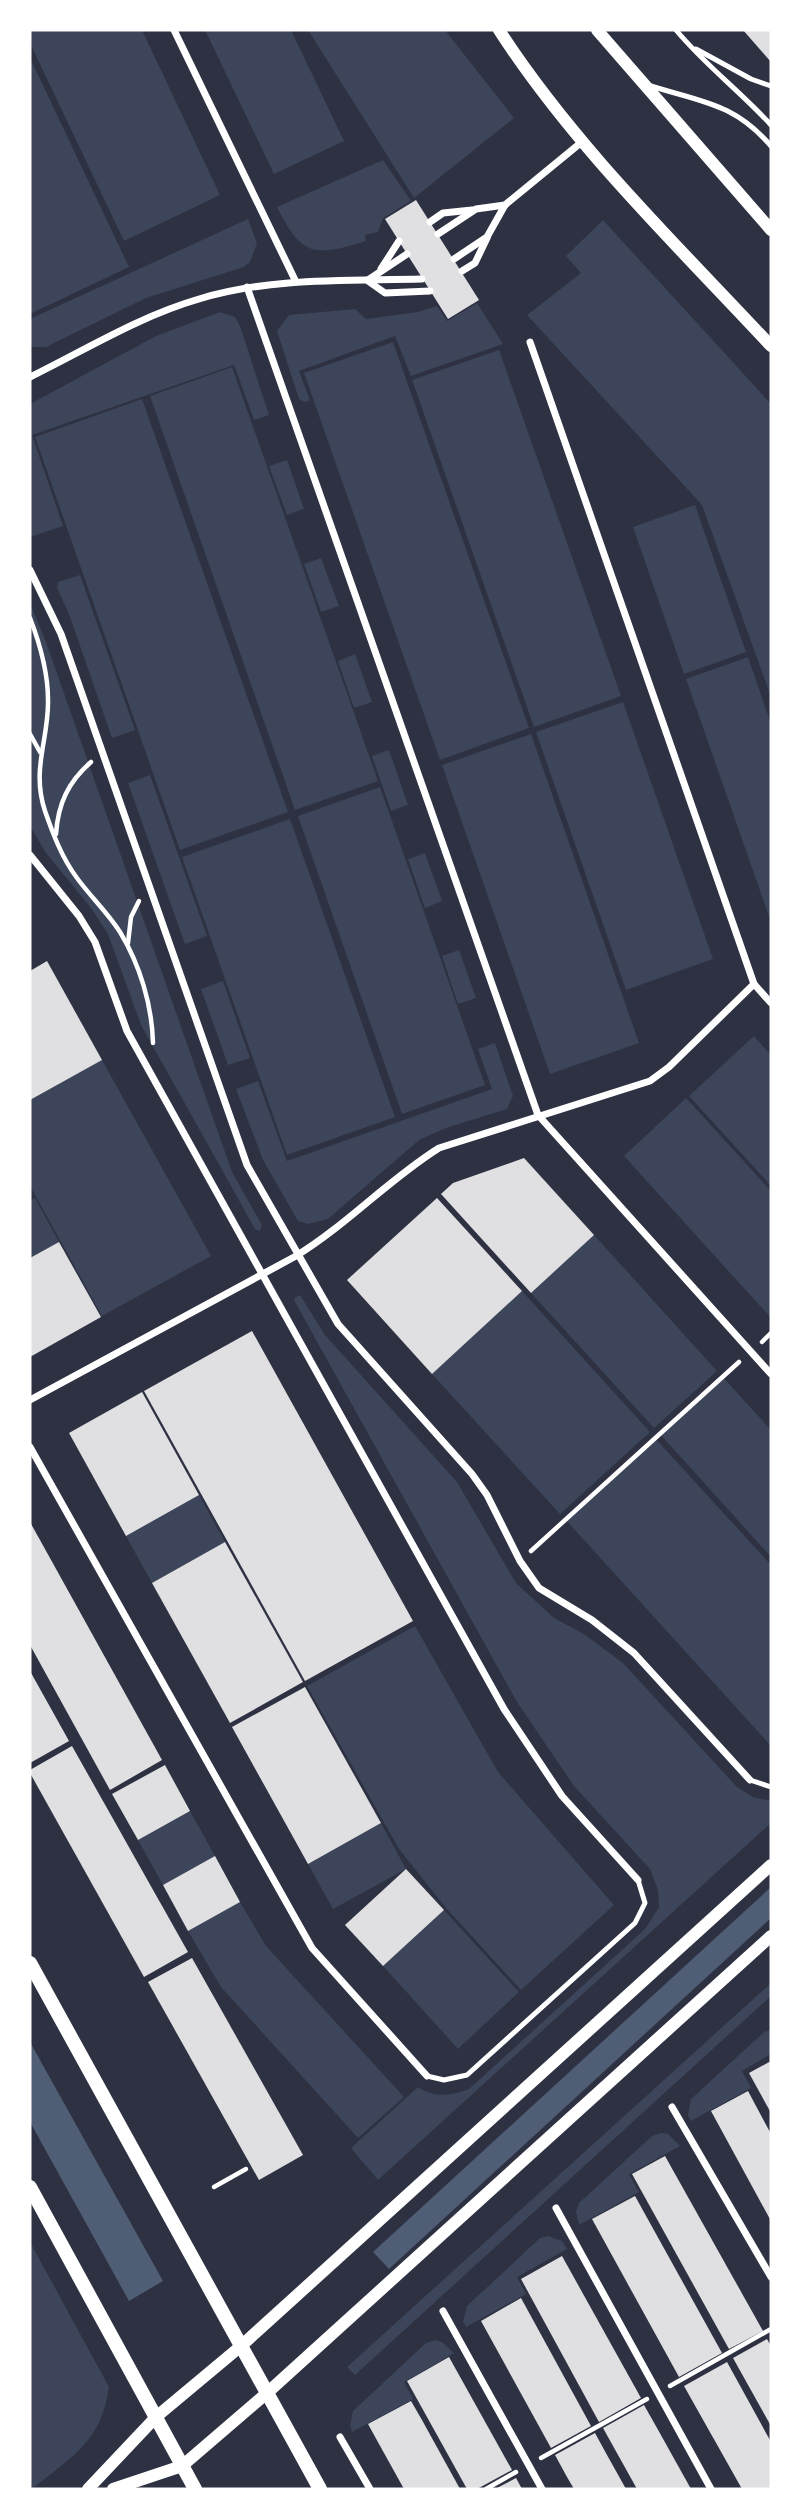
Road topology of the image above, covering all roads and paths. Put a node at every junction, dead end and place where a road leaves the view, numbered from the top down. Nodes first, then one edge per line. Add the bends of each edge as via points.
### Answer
1 (174, 30) edge
2 (499, 30) edge
3 (597, 30) edge
4 (676, 30) edge
5 (690, 46) junction
6 (642, 83) junction
7 (771, 86) edge
8 (771, 125) edge
9 (583, 140) junction
10 (771, 146) edge
11 (505, 205) junction
12 (475, 209) junction
13 (430, 222) dead end
14 (771, 230) edge
15 (438, 233) dead end
16 (487, 237) junction
17 (399, 242) dead end
18 (407, 254) dead end
19 (454, 259) dead end
20 (461, 271) dead end
21 (379, 273) junction
22 (422, 278) dead end
23 (367, 281) junction
24 (296, 282) junction
25 (247, 287) junction
26 (430, 291) dead end
27 (530, 342) dead end
28 (771, 346) edge
29 (30, 377) edge
30 (30, 570) edge
31 (30, 618) edge
32 (30, 734) edge
33 (40, 753) junction
34 (103, 754) junction
35 (55, 838) junction
36 (30, 855) edge
37 (149, 887) junction
38 (128, 947) junction
39 (754, 984) junction
40 (771, 1003) edge
41 (147, 1067) junction
42 (538, 1115) junction
43 (296, 1256) junction
44 (261, 1275) junction
45 (771, 1333) edge
46 (751, 1351) junction
47 (771, 1374) edge
48 (30, 1400) edge
49 (30, 1447) edge
50 (520, 1561) junction
51 (750, 1780) joint
52 (771, 1787) edge
53 (771, 1865) edge
54 (638, 1880) joint
55 (771, 1936) edge
56 (30, 1963) edge
57 (427, 2076) joint
58 (672, 2107) dead end
59 (246, 2169) dead end
60 (30, 2187) edge
61 (214, 2187) dead end
62 (556, 2208) dead end
63 (771, 2277) edge
64 (443, 2311) dead end
65 (771, 2329) edge
66 (241, 2346) junction
67 (658, 2392) junction
68 (267, 2393) junction
69 (156, 2417) junction
70 (340, 2437) dead end
71 (529, 2465) junction
72 (182, 2466) junction
73 (88, 2489) edge
74 (113, 2489) edge
75 (195, 2489) edge
76 (320, 2489) edge
77 (370, 2489) edge
78 (486, 2489) edge
79 (542, 2489) edge
80 (711, 2489) edge

1 - 24 street
2 - 9 street via 532,80
3 - 6 street
4 - 5 lane
5 - 7 lane
5 - 8 lane
6 - 10 lane via 729,109
6 - 14 street
9 - 11 street
9 - 28 street
11 - 12 street
11 - 16 street
12 - 13 street via 443,213
12 - 15 street
16 - 19 street
16 - 20 street via 475,262
17 - 21 street
18 - 21 street
21 - 23 street
22 - 23 street
23 - 24 street
23 - 26 street via 385,293
24 - 25 street
25 - 29 street via 155,315
25 - 42 street
27 - 39 street
30 - 34 street via 61,634
31 - 33 path via 40,644 48,702
32 - 33 path
33 - 35 path via 44,808
34 - 35 path via 72,780
34 - 37 street
35 - 38 path via 76,876
36 - 41 street via 95,942 127,1031
37 - 38 path via 131,917
37 - 43 street via 247,1165
38 - 41 path via 152,1023
39 - 40 street
39 - 42 street via 657,1077
41 - 44 street
42 - 43 street via 439,1148 413,1164 334,1232
42 - 46 street
43 - 44 street
43 - 50 street via 338,1324 472,1474
44 - 48 street
44 - 54 street via 532,1755 562,1796
45 - 46 path
46 - 47 street
46 - 50 path
49 - 57 street via 306,1937
50 - 51 street via 539,1588 593,1619 634,1653
51 - 52 lane
53 - 66 street
54 - 57 lane via 645,1903 635,1923 473,2071 452,2080
55 - 68 street
56 - 66 main road
58 - 63 street
59 - 61 path
60 - 69 main road
62 - 67 street
64 - 71 street
65 - 67 path
66 - 68 main road
66 - 69 street
67 - 71 path
67 - 80 street
68 - 72 street
68 - 76 main road
69 - 72 main road
69 - 73 street
70 - 77 street
71 - 78 path
71 - 79 street
72 - 74 street
72 - 75 main road

